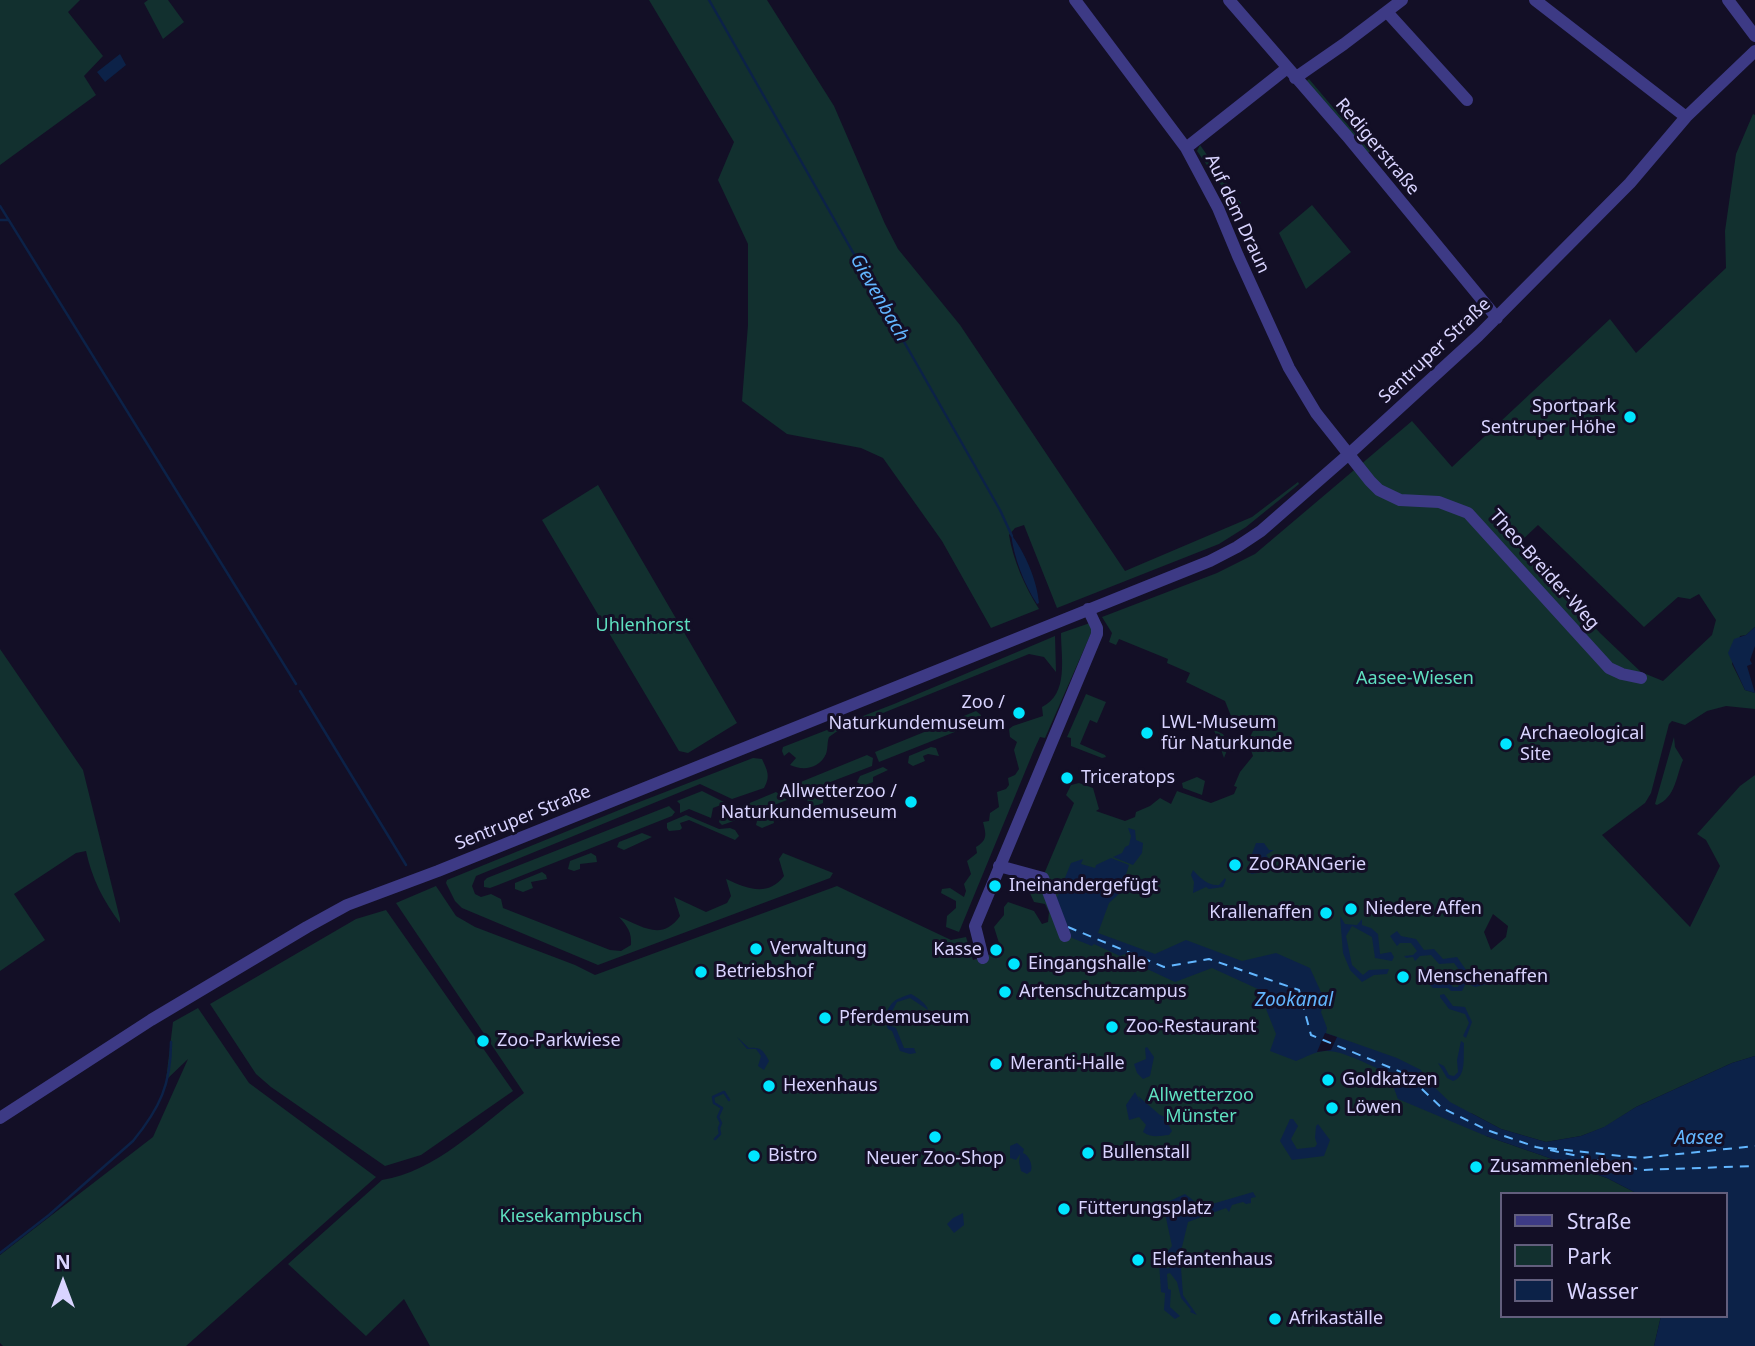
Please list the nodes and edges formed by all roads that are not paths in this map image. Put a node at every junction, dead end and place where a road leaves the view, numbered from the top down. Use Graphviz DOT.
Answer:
graph roads {
  1 [pos="1075,0"];
  2 [pos="1229,0"];
  3 [pos="1402,0"];
  4 [pos="1535,0"];
  5 [pos="1728,0"];
  6 [pos="1387,12"];
  7 [pos="1755,36"];
  8 [pos="1755,51"];
  9 [pos="1433,64"];
  10 [pos="1291,73"];
  11 [pos="1421,74"];
  12 [pos="1467,100"];
  13 [pos="1686,117"];
  14 [pos="1186,148"];
  15 [pos="1497,318"];
  16 [pos="1349,454"];
  17 [pos="1088,609"];
  18 [pos="1641,678"];
  19 [pos="999,866"];
  20 [pos="1065,936"];
  21 [pos="984,958"];
  22 [pos="0,1118"];
  1 -- 14 [label="street, Auf dem Draun"];
  2 -- 10 [label="street, Redigerstraße"];
  3 -- 6 [label="street"];
  4 -- 13 [label="street"];
  5 -- 7 [label="street"];
  6 -- 9 [label="street"];
  6 -- 10 [label="street"];
  8 -- 13 [label="street, Sentruper Straße"];
  9 -- 11 [label="street"];
  9 -- 12 [label="street"];
  10 -- 14 [label="street"];
  10 -- 15 [label="street, Redigerstraße"];
  13 -- 15 [label="street, Sentruper Straße"];
  14 -- 16 [label="street, Auf dem Draun"];
  15 -- 16 [label="street, Sentruper Straße"];
  16 -- 17 [label="street, Sentruper Straße"];
  16 -- 18 [label="street, Theo-Breider-Weg"];
  17 -- 19 [label="street"];
  17 -- 22 [label="street, Sentruper Straße"];
  19 -- 20 [label="street"];
  19 -- 21 [label="street"];
}
